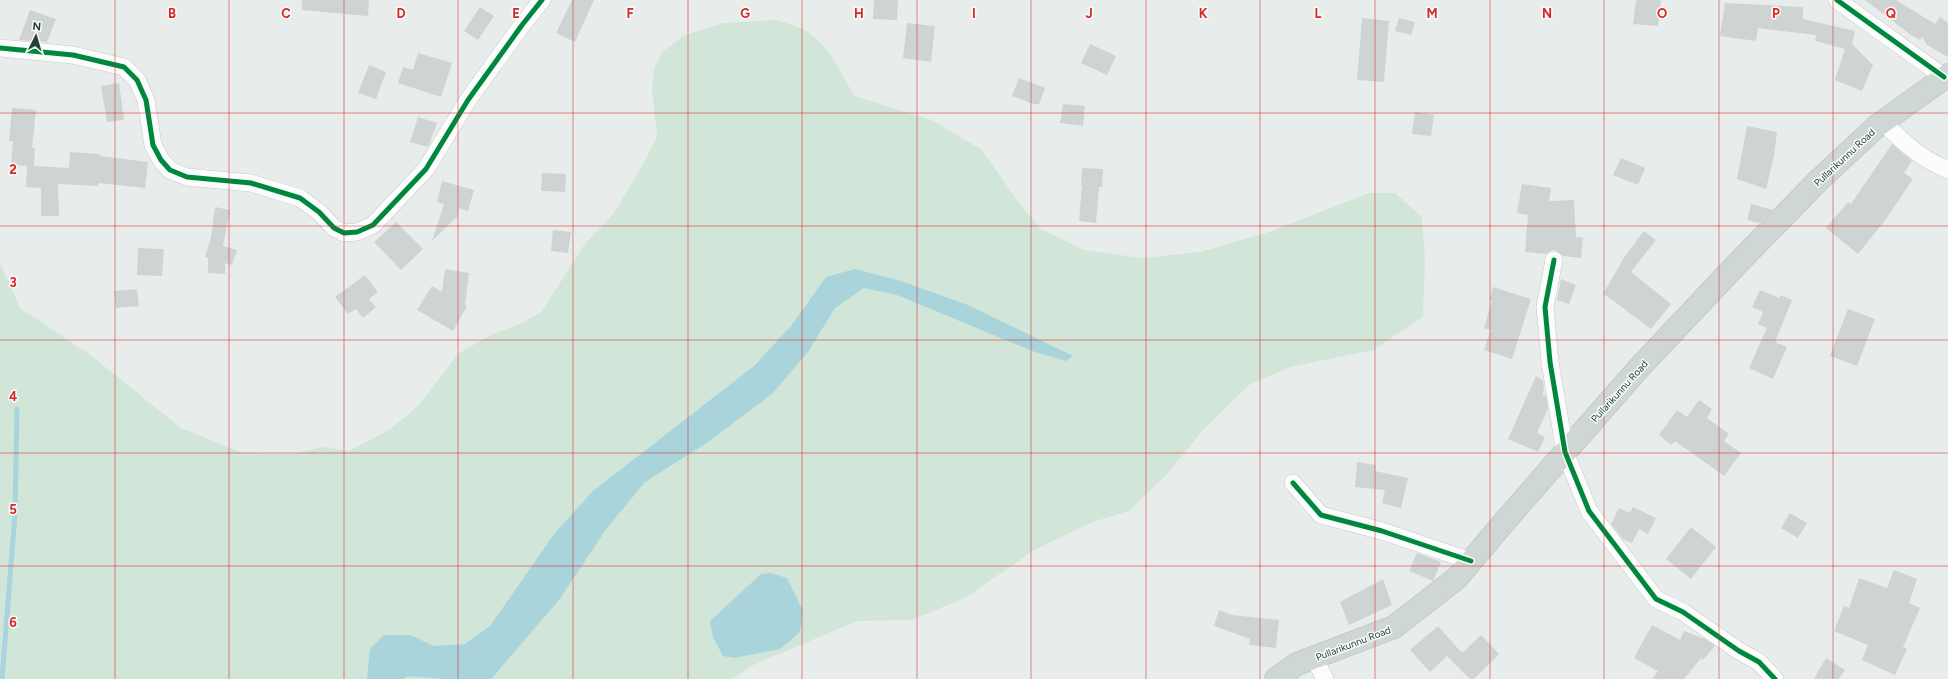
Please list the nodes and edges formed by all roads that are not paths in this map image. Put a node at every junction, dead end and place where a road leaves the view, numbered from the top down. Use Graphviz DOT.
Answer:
graph roads {
  1 [pos="542,0"];
  2 [pos="1837,0"];
  3 [pos="0,48"];
  4 [pos="1946,76"];
  5 [pos="1883,122"];
  6 [pos="1948,170"];
  7 [pos="1554,260"];
  8 [pos="1565,452"];
  9 [pos="1294,483"];
  10 [pos="1472,561"];
  11 [pos="1314,658"];
  12 [pos="1276,679"];
  13 [pos="1325,679"];
  14 [pos="1775,679"];
  1 -- 3 [label="street"];
  2 -- 4 [label="street"];
  4 -- 5 [label="main road, Pullarikunnu Road"];
  5 -- 6 [label="street"];
  5 -- 8 [label="main road, Pullarikunnu Road"];
  7 -- 8 [label="street"];
  8 -- 10 [label="main road, Pullarikunnu Road"];
  8 -- 14 [label="street"];
  9 -- 10 [label="street"];
  10 -- 11 [label="main road, Pullarikunnu Road"];
  11 -- 12 [label="main road, Pullarikunnu Road"];
  11 -- 13 [label="street"];
}
